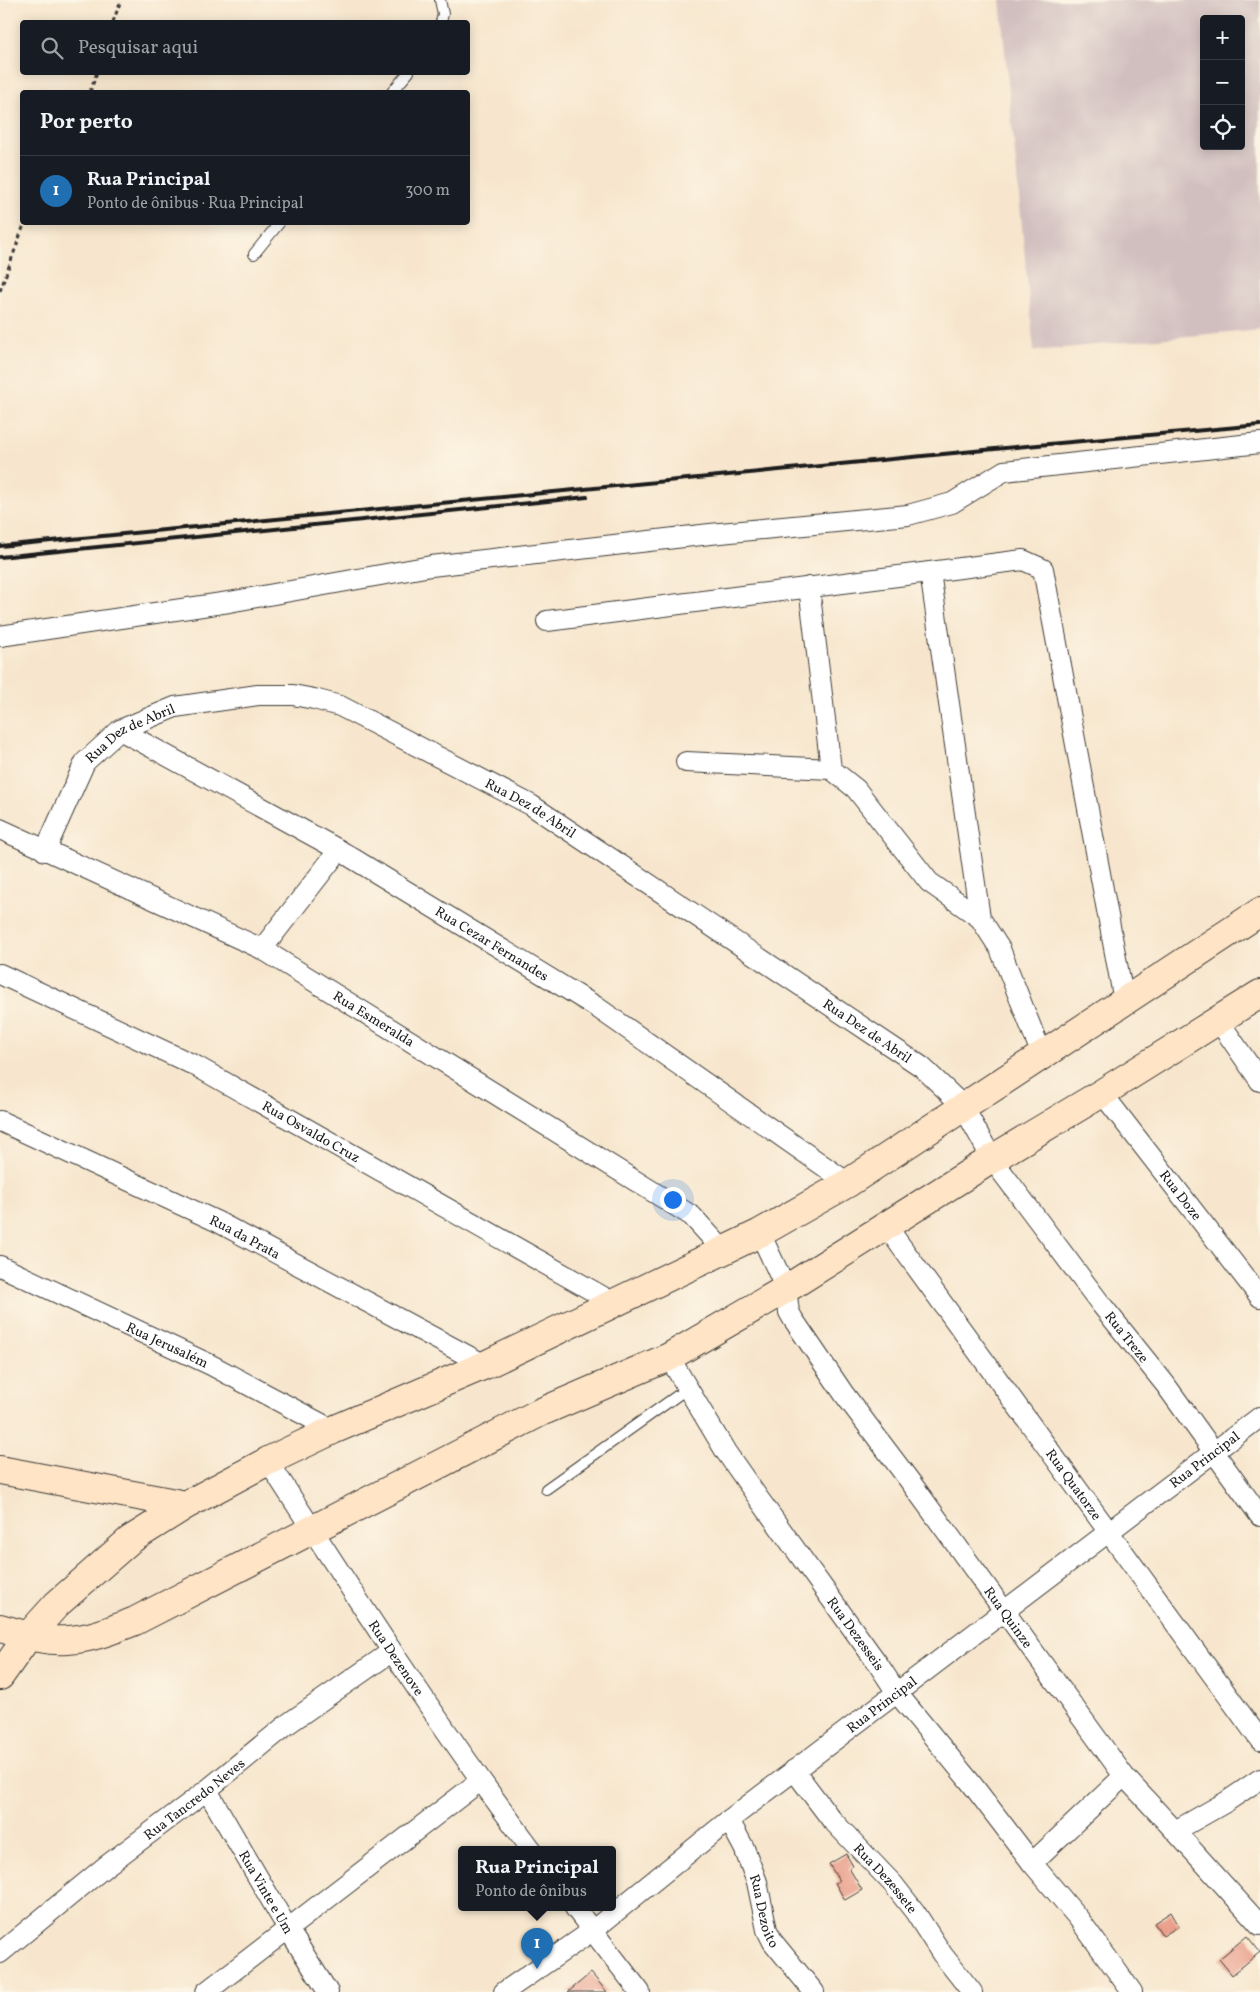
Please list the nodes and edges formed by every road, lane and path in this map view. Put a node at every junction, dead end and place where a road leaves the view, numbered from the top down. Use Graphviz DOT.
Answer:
graph roads {
  1 [pos="121,0"];
  2 [pos="440,0"];
  3 [pos="114,20"];
  4 [pos="442,20"];
  5 [pos="95,75"];
  6 [pos="406,75"];
  7 [pos="91,90"];
  8 [pos="394,90"];
  9 [pos="24,225"];
  10 [pos="278,225"];
  11 [pos="254,254"];
  12 [pos="0,291"];
  13 [pos="1260,443"];
  14 [pos="930,572"];
  15 [pos="809,587"];
  16 [pos="547,621"];
  17 [pos="0,636"];
  18 [pos="120,730"];
  19 [pos="686,762"];
  20 [pos="831,769"];
  21 [pos="0,829"];
  22 [pos="339,850"];
  23 [pos="45,851"];
  24 [pos="1260,912"];
  25 [pos="980,918"];
  26 [pos="262,949"];
  27 [pos="0,974"];
  28 [pos="1260,994"];
  29 [pos="1124,1001"];
  30 [pos="1218,1020"];
  31 [pos="1042,1055"];
  32 [pos="1260,1081"];
  33 [pos="1102,1093"];
  34 [pos="963,1106"];
  35 [pos="0,1121"];
  36 [pos="992,1159"];
  37 [pos="848,1183"];
  38 [pos="887,1227"];
  39 [pos="760,1233"];
  40 [pos="723,1250"];
  41 [pos="0,1266"];
  42 [pos="786,1289"];
  43 [pos="1260,1297"];
  44 [pos="614,1303"];
  45 [pos="669,1357"];
  46 [pos="484,1364"];
  47 [pos="688,1388"];
  48 [pos="1260,1417"];
  49 [pos="332,1430"];
  50 [pos="1214,1452"];
  51 [pos="268,1461"];
  52 [pos="0,1470"];
  53 [pos="546,1489"];
  54 [pos="186,1505"];
  55 [pos="1260,1516"];
  56 [pos="313,1530"];
  57 [pos="1108,1533"];
  58 [pos="1005,1612"];
  59 [pos="0,1628"];
  60 [pos="29,1635"];
  61 [pos="391,1652"];
  62 [pos="0,1676"];
  63 [pos="898,1694"];
  64 [pos="1260,1740"];
  65 [pos="794,1770"];
  66 [pos="1124,1776"];
  67 [pos="1260,1779"];
  68 [pos="480,1781"];
  69 [pos="207,1790"];
  70 [pos="729,1820"];
  71 [pos="1175,1830"];
  72 [pos="529,1846"];
  73 [pos="1032,1864"];
  74 [pos="577,1911"];
  75 [pos="1260,1925"];
  76 [pos="288,1929"];
  77 [pos="592,1931"];
  78 [pos="0,1953"];
  79 [pos="206,1992"];
  80 [pos="328,1992"];
  81 [pos="504,1992"];
  82 [pos="640,1992"];
  83 [pos="814,1992"];
  84 [pos="972,1992"];
  85 [pos="1132,1992"];
  1 -- 3 [label="path"];
  2 -- 4 [label="lane"];
  5 -- 7 [label="path"];
  6 -- 8 [label="lane"];
  9 -- 12 [label="path"];
  10 -- 11 [label="lane"];
  13 -- 17 [label="street"];
  14 -- 15 [label="street"];
  14 -- 25 [label="street"];
  14 -- 29 [label="street"];
  15 -- 16 [label="street"];
  15 -- 20 [label="street"];
  18 -- 22 [label="street, Rua Cezar Fernandes"];
  18 -- 23 [label="street, Rua Dez de Abril"];
  18 -- 34 [label="street, Rua Dez de Abril"];
  19 -- 20 [label="street"];
  20 -- 25 [label="street"];
  21 -- 23 [label="street, Rua Esmeralda"];
  22 -- 26 [label="street"];
  22 -- 37 [label="street, Rua Cezar Fernandes"];
  23 -- 26 [label="street, Rua Esmeralda"];
  24 -- 29 [label="street"];
  25 -- 31 [label="street"];
  26 -- 40 [label="street, Rua Esmeralda"];
  27 -- 44 [label="street, Rua Osvaldo Cruz"];
  28 -- 30 [label="street"];
  29 -- 31 [label="street"];
  30 -- 32 [label="street"];
  30 -- 33 [label="street"];
  31 -- 34 [label="street"];
  33 -- 36 [label="street"];
  33 -- 43 [label="street, Rua Doze"];
  34 -- 36 [label="street, Rua Dez de Abril"];
  34 -- 37 [label="street"];
  35 -- 46 [label="street, Rua da Prata"];
  36 -- 38 [label="street"];
  36 -- 50 [label="street, Rua Treze"];
  37 -- 39 [label="street"];
  38 -- 42 [label="street"];
  38 -- 57 [label="street, Rua Quatorze"];
  39 -- 40 [label="street"];
  39 -- 42 [label="street, Rua Quinze"];
  40 -- 44 [label="street"];
  41 -- 49 [label="street, Rua Jerusalém"];
  42 -- 45 [label="street"];
  42 -- 58 [label="street, Rua Quinze"];
  44 -- 46 [label="street"];
  45 -- 47 [label="street, Rua Dezesseis"];
  45 -- 56 [label="street"];
  46 -- 49 [label="street"];
  47 -- 53 [label="lane"];
  47 -- 63 [label="street, Rua Dezesseis"];
  48 -- 50 [label="street, Rua Principal"];
  49 -- 51 [label="street"];
  50 -- 55 [label="street, Rua Treze"];
  50 -- 57 [label="street, Rua Principal"];
  51 -- 54 [label="street"];
  51 -- 56 [label="street, Rua Dezenove"];
  52 -- 54 [label="street"];
  54 -- 60 [label="street"];
  56 -- 60 [label="street"];
  56 -- 61 [label="street, Rua Dezenove"];
  57 -- 58 [label="street, Rua Principal"];
  57 -- 64 [label="street, Rua Quatorze"];
  58 -- 63 [label="street, Rua Principal"];
  58 -- 66 [label="street, Rua Quinze"];
  59 -- 60 [label="street"];
  60 -- 62 [label="street"];
  61 -- 68 [label="street, Rua Dezenove"];
  61 -- 69 [label="street, Rua Tancredo Neves"];
  63 -- 65 [label="street, Rua Principal"];
  63 -- 73 [label="street, Rua Dezesseis"];
  65 -- 70 [label="street, Rua Principal"];
  65 -- 84 [label="street, Rua Dezessete"];
  66 -- 71 [label="street, Rua Quinze"];
  66 -- 73 [label="street"];
  67 -- 71 [label="street"];
  68 -- 72 [label="street, Rua Dezenove"];
  68 -- 76 [label="street"];
  69 -- 76 [label="street, Rua Vinte e Um"];
  69 -- 78 [label="street, Rua Tancredo Neves"];
  70 -- 77 [label="street, Rua Principal"];
  70 -- 83 [label="street, Rua Dezoito"];
  71 -- 75 [label="street, Rua Quinze"];
  73 -- 85 [label="street, Rua Dezesseis"];
  74 -- 77 [label="street"];
  76 -- 79 [label="street"];
  76 -- 80 [label="street, Rua Vinte e Um"];
  77 -- 81 [label="street, Rua Principal"];
  77 -- 82 [label="street"];
}
